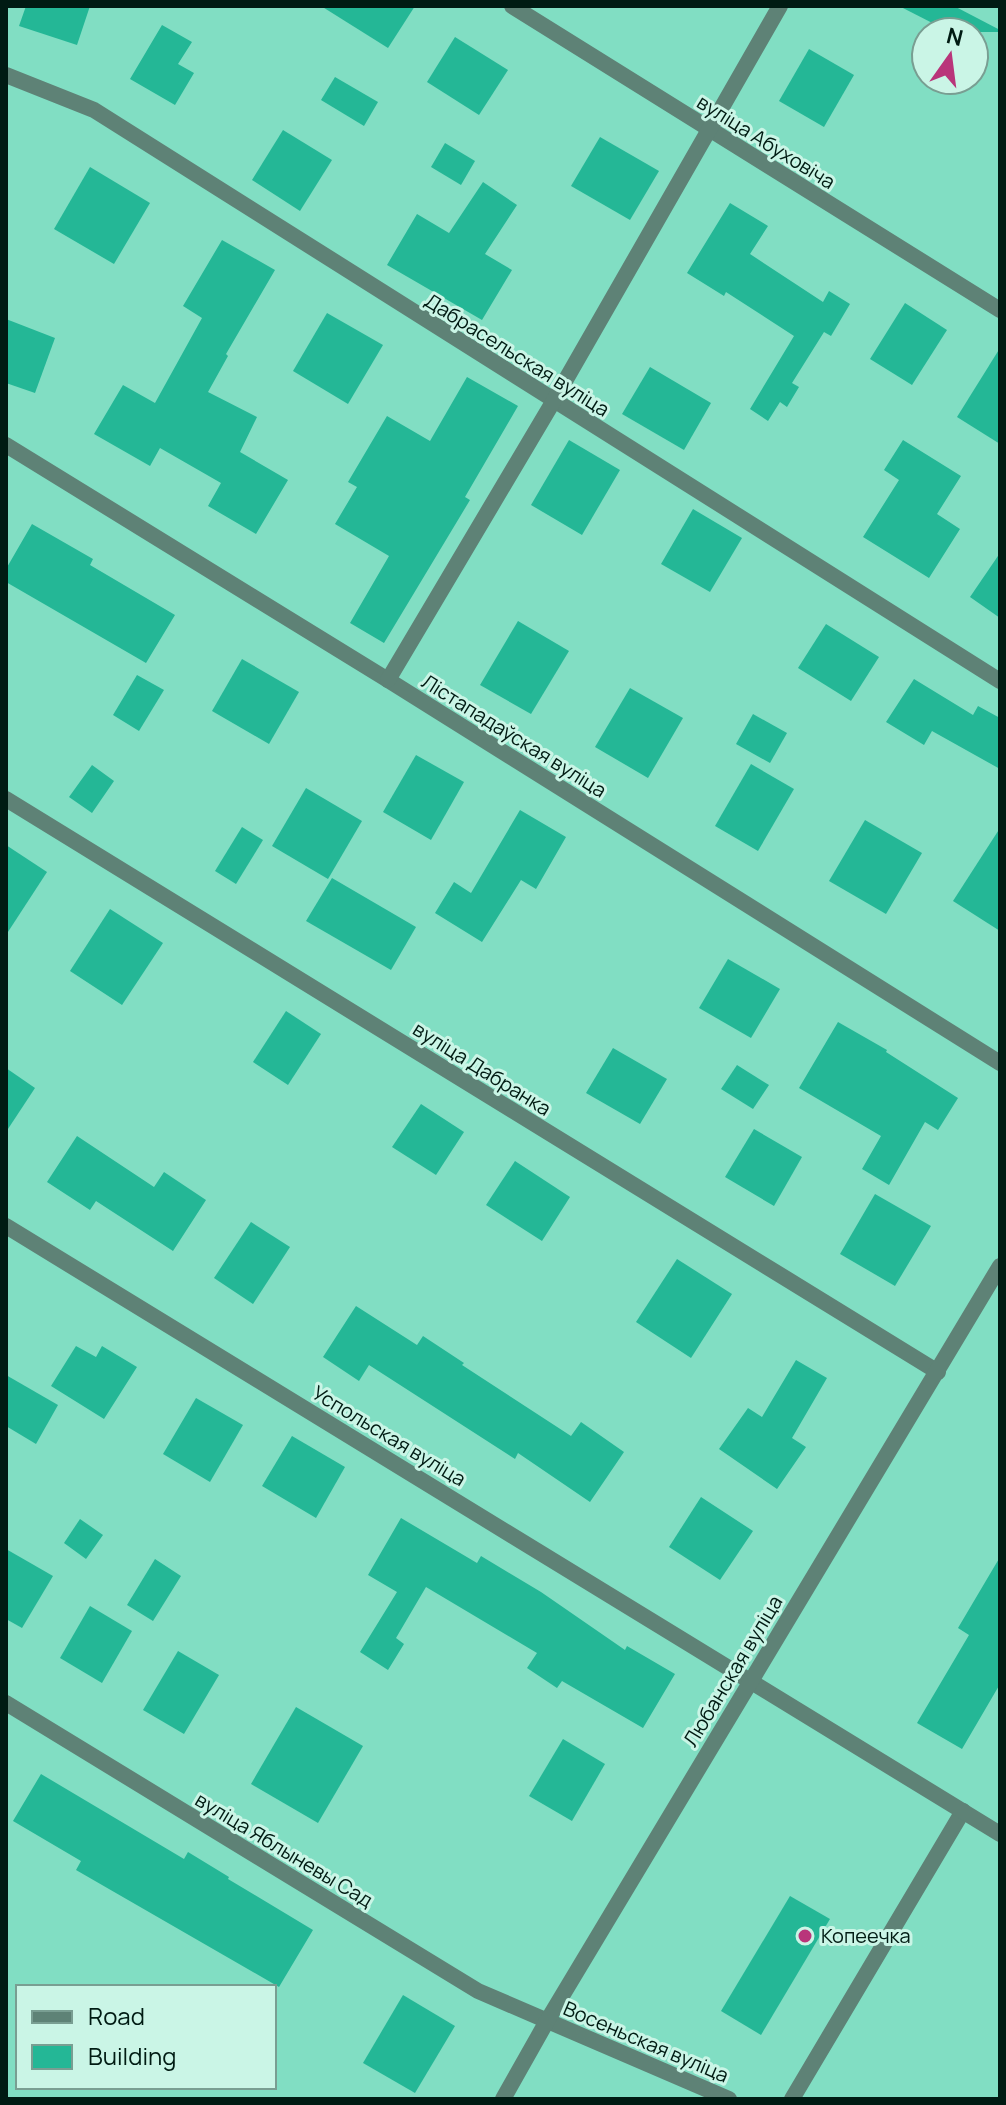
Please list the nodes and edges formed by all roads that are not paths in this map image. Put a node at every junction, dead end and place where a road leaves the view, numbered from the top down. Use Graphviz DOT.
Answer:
graph roads {
  1 [pos="512,6"];
  2 [pos="780,6"];
  3 [pos="6,75"];
  4 [pos="708,130"];
  5 [pos="1000,310"];
  6 [pos="553,402"];
  7 [pos="6,445"];
  8 [pos="388,680"];
  9 [pos="1000,681"];
  10 [pos="6,799"];
  11 [pos="1000,1063"];
  12 [pos="6,1226"];
  13 [pos="1000,1266"];
  14 [pos="938,1372"];
  15 [pos="751,1680"];
  16 [pos="6,1703"];
  17 [pos="963,1811"];
  18 [pos="1000,1834"];
  19 [pos="547,2021"];
  20 [pos="503,2099"];
  21 [pos="729,2099"];
  22 [pos="792,2099"];
  1 -- 4 [label="street, вуліца Абуховіча"];
  2 -- 4 [label="street"];
  3 -- 6 [label="street, Дабрасельская вуліца"];
  4 -- 5 [label="street, вуліца Абуховіча"];
  4 -- 6 [label="street"];
  6 -- 8 [label="street"];
  6 -- 9 [label="street, Дабрасельская вуліца"];
  7 -- 8 [label="street, Лістападаўская вуліца"];
  8 -- 11 [label="street, Лістападаўская вуліца"];
  10 -- 14 [label="street, вуліца Дабранка"];
  12 -- 15 [label="street, Успольская вуліца"];
  13 -- 14 [label="street, Любанская вуліца"];
  14 -- 15 [label="street, Любанская вуліца"];
  15 -- 17 [label="street, Успольская вуліца"];
  15 -- 19 [label="street, Любанская вуліца"];
  16 -- 19 [label="street, вуліца Яблыневы Сад"];
  17 -- 18 [label="street, Успольская вуліца"];
  17 -- 22 [label="street"];
  19 -- 20 [label="street, Любанская вуліца"];
  19 -- 21 [label="street, Восеньская вуліца"];
}
